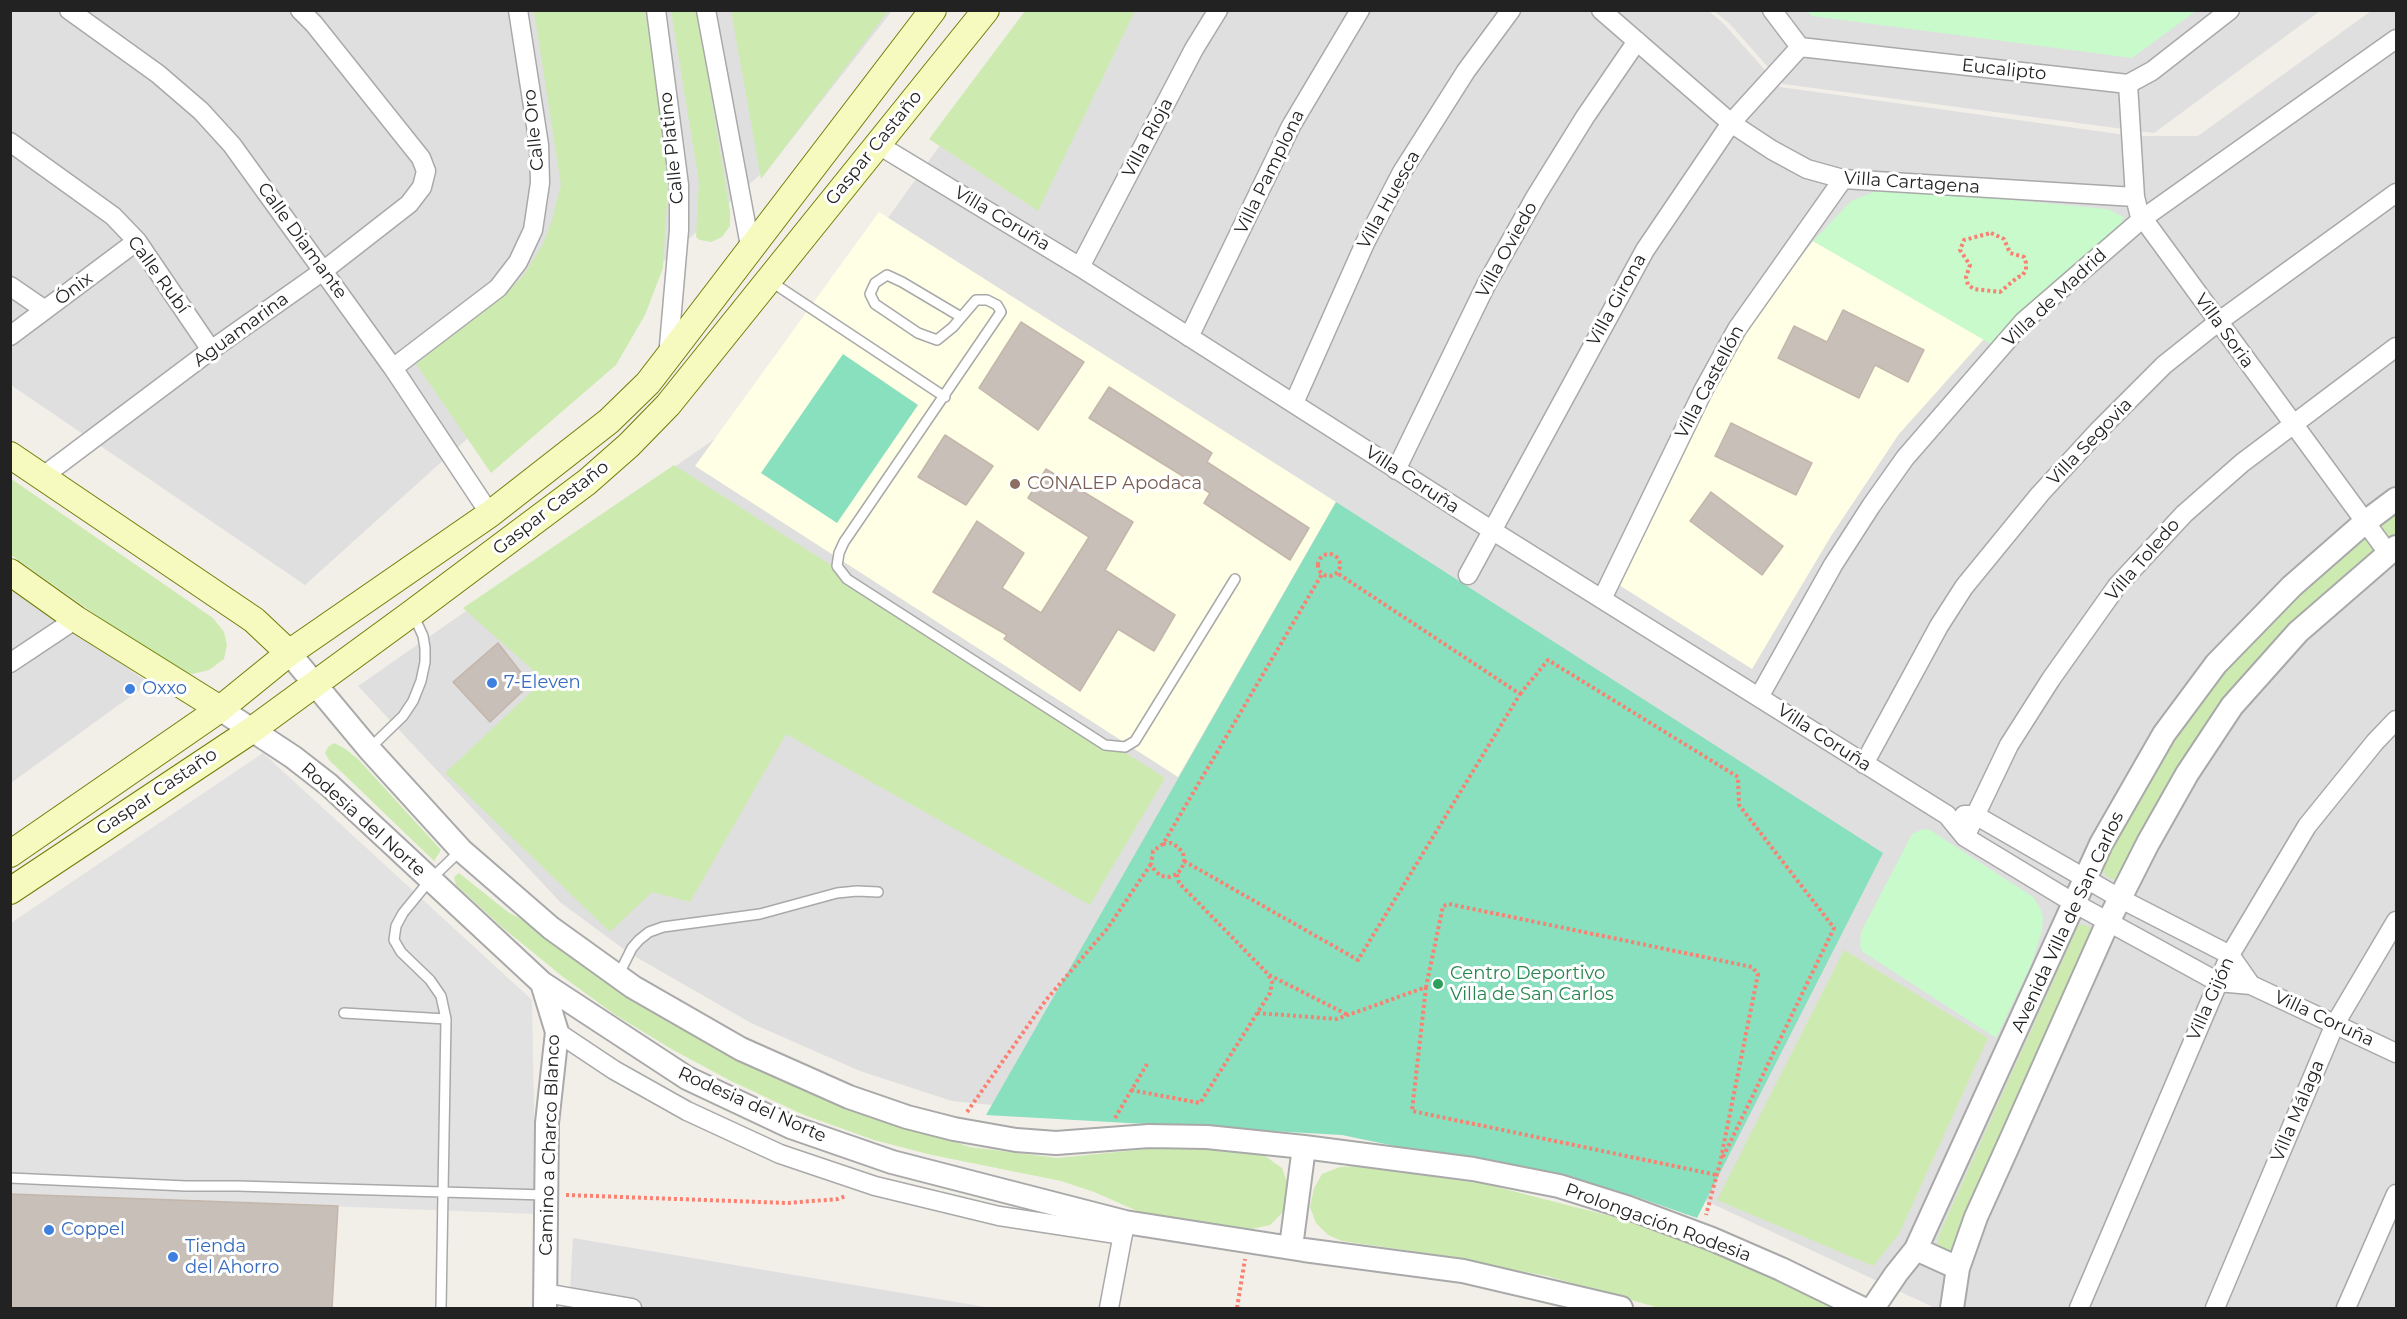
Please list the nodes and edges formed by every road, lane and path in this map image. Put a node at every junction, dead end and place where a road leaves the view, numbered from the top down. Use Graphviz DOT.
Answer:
graph roads {
  1 [pos="69,10"];
  2 [pos="300,10"];
  3 [pos="518,10"];
  4 [pos="656,10"];
  5 [pos="706,10"];
  6 [pos="933,10"];
  7 [pos="986,10"];
  8 [pos="1218,10"];
  9 [pos="1360,10"];
  10 [pos="1511,10"];
  11 [pos="1601,10"];
  12 [pos="1772,10"];
  13 [pos="2230,10"];
  14 [pos="2397,39"];
  15 [pos="1637,41"];
  16 [pos="1800,47"];
  17 [pos="2128,84"];
  18 [pos="1731,123"];
  19 [pos="10,142"];
  20 [pos="878,144"];
  21 [pos="1843,179"];
  22 [pos="2397,193"];
  23 [pos="2135,197"];
  24 [pos="2142,219"];
  25 [pos="137,241"];
  26 [pos="751,251"];
  27 [pos="1080,267"];
  28 [pos="323,271"];
  29 [pos="768,279"];
  30 [pos="10,286"];
  31 [pos="2000,292"];
  32 [pos="45,310"];
  33 [pos="961,316"];
  34 [pos="2218,322"];
  35 [pos="10,336"];
  36 [pos="1189,337"];
  37 [pos="2397,347"];
  38 [pos="211,350"];
  39 [pos="668,357"];
  40 [pos="393,368"];
  41 [pos="945,397"];
  42 [pos="1294,403"];
  43 [pos="2292,424"];
  44 [pos="10,455"];
  45 [pos="1396,470"];
  46 [pos="42,477"];
  47 [pos="2397,499"];
  48 [pos="490,514"];
  49 [pos="2364,523"];
  50 [pos="1493,531"];
  51 [pos="2392,550"];
  52 [pos="10,572"];
  53 [pos="1337,573"];
  54 [pos="1322,574"];
  55 [pos="1468,575"];
  56 [pos="1235,579"];
  57 [pos="1602,599"];
  58 [pos="412,613"];
  59 [pos="76,619"];
  60 [pos="289,653"];
  61 [pos="10,663"];
  62 [pos="314,684"];
  63 [pos="1520,694"];
  64 [pos="1759,697"];
  65 [pos="220,709"];
  66 [pos="2397,720"];
  67 [pos="252,730"];
  68 [pos="369,749"];
  69 [pos="1864,764"];
  70 [pos="1947,815"];
  71 [pos="1975,815"];
  72 [pos="1965,837"];
  73 [pos="1163,844"];
  74 [pos="461,850"];
  75 [pos="10,854"];
  76 [pos="1184,861"];
  77 [pos="1151,864"];
  78 [pos="1177,874"];
  79 [pos="2085,878"];
  80 [pos="430,880"];
  81 [pos="10,891"];
  82 [pos="878,892"];
  83 [pos="2121,899"];
  84 [pos="2074,903"];
  85 [pos="2397,921"];
  86 [pos="2108,922"];
  87 [pos="2230,955"];
  88 [pos="1268,974"];
  89 [pos="618,976"];
  90 [pos="2218,982"];
  91 [pos="542,983"];
  92 [pos="2251,986"];
  93 [pos="1426,987"];
  94 [pos="344,1013"];
  95 [pos="1257,1013"];
  96 [pos="1348,1015"];
  97 [pos="446,1019"];
  98 [pos="2335,1024"];
  99 [pos="557,1032"];
  100 [pos="2397,1053"];
  101 [pos="1147,1064"];
  102 [pos="1131,1090"];
  103 [pos="954,1129"];
  104 [pos="1102,1141"];
  105 [pos="1304,1147"];
  106 [pos="1720,1163"];
  107 [pos="1717,1175"];
  108 [pos="10,1178"];
  109 [pos="875,1186"];
  110 [pos="441,1191"];
  111 [pos="2397,1194"];
  112 [pos="546,1195"];
  113 [pos="1124,1229"];
  114 [pos="1701,1234"];
  115 [pos="1248,1241"];
  116 [pos="1291,1247"];
  117 [pos="1916,1249"];
  118 [pos="1958,1268"];
  119 [pos="545,1301"];
  120 [pos="441,1308"];
  121 [pos="632,1308"];
  122 [pos="1109,1308"];
  123 [pos="1237,1308"];
  124 [pos="1622,1308"];
  125 [pos="1861,1308"];
  126 [pos="1873,1308"];
  127 [pos="1952,1308"];
  128 [pos="2079,1308"];
  129 [pos="2215,1308"];
  130 [pos="2346,1308"];
  1 -- 28 [label="street, Calle Diamante"];
  2 -- 28 [label="street, Aguamarina"];
  3 -- 40 [label="street, Calle Oro"];
  4 -- 39 [label="street, Calle Platino"];
  5 -- 26 [label="street"];
  6 -- 26 [label="main road, Gaspar Castaño"];
  7 -- 20 [label="main road, Gaspar Castaño"];
  8 -- 27 [label="street, Villa Rioja"];
  9 -- 36 [label="street, Villa Pamplona"];
  10 -- 42 [label="street, Villa Huesca"];
  11 -- 15 [label="street, Villa Cartagena"];
  12 -- 16 [label="street"];
  13 -- 17 [label="street"];
  14 -- 24 [label="street, Villa de Madrid"];
  15 -- 18 [label="street, Villa Cartagena"];
  15 -- 45 [label="street, Villa Oviedo"];
  16 -- 17 [label="street, Eucalipto"];
  16 -- 18 [label="street, Villa Girona"];
  17 -- 23 [label="street, Villa Soria"];
  18 -- 21 [label="street, Villa Cartagena"];
  18 -- 50 [label="street, Villa Girona"];
  19 -- 25 [label="street, Calle Rubí"];
  20 -- 27 [label="street, Villa Coruña"];
  20 -- 29 [label="main road, Gaspar Castaño"];
  21 -- 23 [label="street, Villa Cartagena"];
  21 -- 57 [label="street, Villa Castellón"];
  22 -- 34 [label="street, Villa Segovia"];
  23 -- 24 [label="street, Villa Soria"];
  24 -- 34 [label="street, Villa Soria"];
  24 -- 64 [label="street, Villa de Madrid"];
  25 -- 32 [label="street, Ónix"];
  25 -- 38 [label="street, Calle Rubí"];
  26 -- 39 [label="main road, Gaspar Castaño"];
  27 -- 36 [label="street, Villa Coruña"];
  28 -- 38 [label="street, Aguamarina"];
  28 -- 40 [label="street, Calle Diamante"];
  29 -- 41 [label="lane"];
  29 -- 58 [label="main road, Gaspar Castaño"];
  30 -- 32 [label="street"];
  31 -- 31 [label="path"];
  32 -- 35 [label="street, Ónix"];
  33 -- 33 [label="lane"];
  33 -- 41 [label="lane"];
  34 -- 43 [label="street, Villa Soria"];
  34 -- 69 [label="street, Villa Segovia"];
  36 -- 42 [label="street, Villa Coruña"];
  37 -- 43 [label="street, Villa Toledo"];
  38 -- 46 [label="street, Aguamarina"];
  39 -- 48 [label="main road, Gaspar Castaño"];
  40 -- 48 [label="street, Calle Diamante"];
  41 -- 56 [label="lane"];
  42 -- 45 [label="street, Villa Coruña"];
  43 -- 49 [label="street, Villa Soria"];
  43 -- 71 [label="street, Villa Toledo"];
  44 -- 46 [label="main road"];
  45 -- 50 [label="street, Villa Coruña"];
  46 -- 60 [label="main road"];
  47 -- 49 [label="street, Avenida Villa de San Carlos"];
  48 -- 60 [label="main road, Gaspar Castaño"];
  49 -- 51 [label="street, Villa Soria"];
  49 -- 79 [label="street, Avenida Villa de San Carlos"];
  50 -- 55 [label="street, Villa Girona"];
  50 -- 57 [label="street, Villa Coruña"];
  51 -- 83 [label="street, Avenida Villa de San Carlos"];
  52 -- 59 [label="main road"];
  53 -- 54 [label="path"];
  53 -- 54 [label="path"];
  53 -- 63 [label="path"];
  54 -- 73 [label="path"];
  57 -- 64 [label="street, Villa Coruña"];
  58 -- 62 [label="main road, Gaspar Castaño"];
  58 -- 68 [label="lane"];
  59 -- 61 [label="street"];
  59 -- 65 [label="main road"];
  60 -- 62 [label="street"];
  60 -- 65 [label="main road, Gaspar Castaño"];
  62 -- 67 [label="main road, Gaspar Castaño"];
  62 -- 68 [label="street"];
  63 -- 76 [label="path"];
  63 -- 106 [label="path"];
  64 -- 69 [label="street, Villa Coruña"];
  65 -- 67 [label="street, Rodesia del Norte"];
  65 -- 75 [label="main road, Gaspar Castaño"];
  66 -- 87 [label="street, Villa Gijón"];
  67 -- 80 [label="street, Rodesia del Norte"];
  67 -- 81 [label="main road, Gaspar Castaño"];
  68 -- 74 [label="street"];
  69 -- 70 [label="street, Villa Coruña"];
  70 -- 71 [label="street, Villa Coruña"];
  70 -- 72 [label="street, Villa Coruña"];
  71 -- 72 [label="street, Villa Toledo"];
  71 -- 79 [label="street, Villa Coruña"];
  72 -- 84 [label="street, Villa Coruña"];
  73 -- 76 [label="path"];
  73 -- 77 [label="path"];
  74 -- 80 [label="lane"];
  74 -- 89 [label="street"];
  76 -- 78 [label="path"];
  77 -- 78 [label="path"];
  77 -- 103 [label="path"];
  78 -- 88 [label="path"];
  79 -- 83 [label="street, Villa Coruña"];
  79 -- 84 [label="street, Avenida Villa de San Carlos"];
  80 -- 91 [label="street, Rodesia del Norte"];
  80 -- 97 [label="lane"];
  82 -- 89 [label="lane"];
  83 -- 86 [label="street, Avenida Villa de San Carlos"];
  83 -- 87 [label="street, Villa Coruña"];
  84 -- 86 [label="street, Villa Coruña"];
  84 -- 117 [label="street, Avenida Villa de San Carlos"];
  85 -- 98 [label="street, Villa Málaga"];
  86 -- 90 [label="street, Villa Coruña"];
  86 -- 118 [label="street, Avenida Villa de San Carlos"];
  87 -- 90 [label="street, Villa Gijón"];
  87 -- 92 [label="street, Villa Coruña"];
  88 -- 95 [label="path"];
  88 -- 96 [label="path"];
  89 -- 103 [label="street"];
  90 -- 92 [label="street, Villa Coruña"];
  90 -- 128 [label="street, Villa Gijón"];
  91 -- 99 [label="street, Camino a Charco Blanco"];
  91 -- 113 [label="street, Rodesia del Norte"];
  92 -- 98 [label="street, Villa Coruña"];
  93 -- 96 [label="path"];
  93 -- 106 [label="path"];
  93 -- 107 [label="path"];
  94 -- 97 [label="lane"];
  95 -- 96 [label="path"];
  95 -- 102 [label="path"];
  97 -- 110 [label="lane"];
  98 -- 100 [label="street, Villa Coruña"];
  98 -- 129 [label="street, Villa Málaga"];
  99 -- 109 [label="street"];
  99 -- 112 [label="street, Camino a Charco Blanco"];
  101 -- 102 [label="path"];
  102 -- 104 [label="path"];
  103 -- 104 [label="street"];
  104 -- 105 [label="street"];
  105 -- 114 [label="street, Prolongación Rodesia"];
  105 -- 116 [label="street"];
  106 -- 107 [label="path"];
  107 -- 114 [label="path"];
  108 -- 110 [label="lane"];
  109 -- 112 [label="path"];
  109 -- 113 [label="street"];
  110 -- 112 [label="lane"];
  110 -- 120 [label="lane"];
  111 -- 130 [label="street"];
  112 -- 119 [label="street, Camino a Charco Blanco"];
  113 -- 115 [label="street, Rodesia del Norte"];
  113 -- 122 [label="street"];
  114 -- 125 [label="street, Prolongación Rodesia"];
  115 -- 116 [label="street, Rodesia del Norte"];
  115 -- 123 [label="path"];
  116 -- 124 [label="street"];
  117 -- 118 [label="street"];
  117 -- 126 [label="street, Avenida Villa de San Carlos"];
  118 -- 127 [label="street, Avenida Villa de San Carlos"];
  119 -- 121 [label="street"];
}
